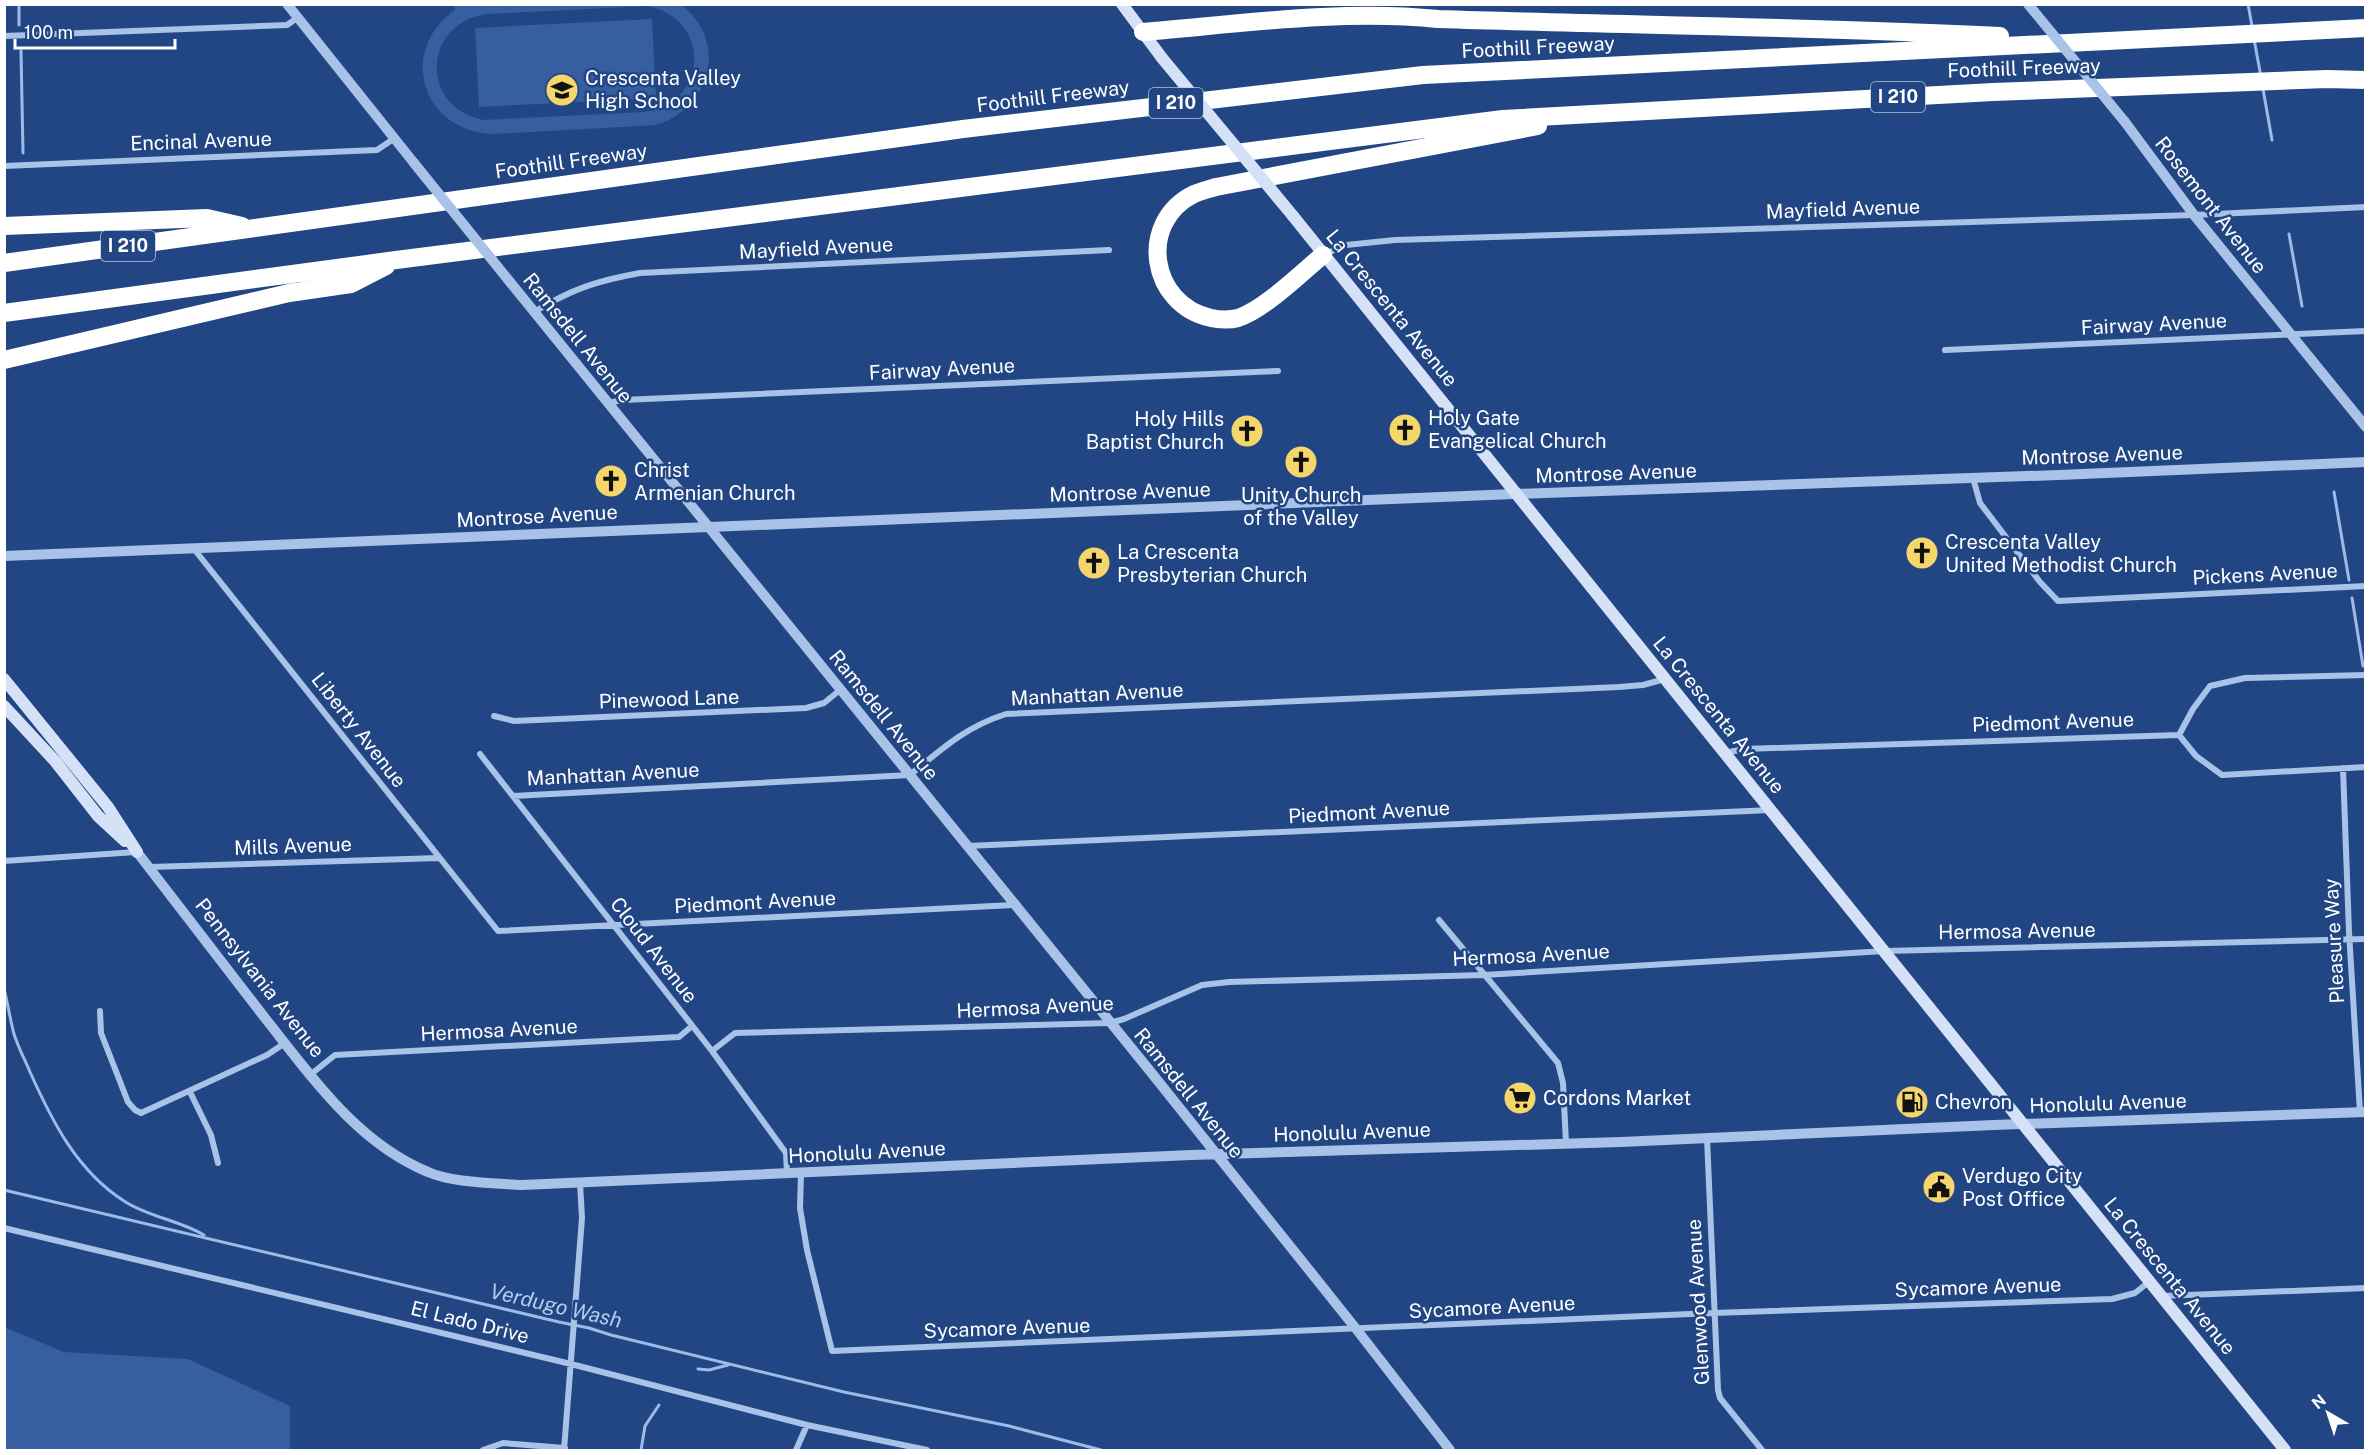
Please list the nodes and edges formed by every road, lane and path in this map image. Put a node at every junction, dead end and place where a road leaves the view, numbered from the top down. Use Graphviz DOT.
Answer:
graph roads {
  1 [pos="287,4"];
  2 [pos="1122,4"];
  3 [pos="2028,4"];
  4 [pos="297,18"];
  5 [pos="2366,28"];
  6 [pos="1143,32"];
  7 [pos="4,36"];
  8 [pos="2106,41"];
  9 [pos="2366,81"];
  10 [pos="1617,111"];
  11 [pos="395,138"];
  12 [pos="4,166"];
  13 [pos="2366,207"];
  14 [pos="2194,215"];
  15 [pos="4,226"];
  16 [pos="252,228"];
  17 [pos="1109,250"];
  18 [pos="1323,255"];
  19 [pos="396,260"];
  20 [pos="4,263"];
  21 [pos="534,312"];
  22 [pos="4,313"];
  23 [pos="2366,332"];
  24 [pos="2290,334"];
  25 [pos="1945,350"];
  26 [pos="4,360"];
  27 [pos="1278,371"];
  28 [pos="608,403"];
  29 [pos="2366,427"];
  30 [pos="2366,462"];
  31 [pos="1973,478"];
  32 [pos="1514,494"];
  33 [pos="705,526"];
  34 [pos="194,549"];
  35 [pos="4,556"];
  36 [pos="2366,586"];
  37 [pos="2366,675"];
  38 [pos="4,679"];
  39 [pos="1665,679"];
  40 [pos="840,690"];
  41 [pos="4,706"];
  42 [pos="494,716"];
  43 [pos="2179,735"];
  44 [pos="1725,753"];
  45 [pos="480,754"];
  46 [pos="2366,767"];
  47 [pos="2343,768"];
  48 [pos="910,776"];
  49 [pos="513,796"];
  50 [pos="1772,810"];
  51 [pos="967,846"];
  52 [pos="137,852"];
  53 [pos="439,858"];
  54 [pos="4,861"];
  55 [pos="149,867"];
  56 [pos="1013,905"];
  57 [pos="1439,920"];
  58 [pos="613,926"];
  59 [pos="498,931"];
  60 [pos="2350,939"];
  61 [pos="2366,939"];
  62 [pos="1886,951"];
  63 [pos="1484,975"];
  64 [pos="100,1011"];
  65 [pos="1110,1023"];
  66 [pos="692,1026"];
  67 [pos="285,1043"];
  68 [pos="712,1051"];
  69 [pos="310,1075"];
  70 [pos="190,1092"];
  71 [pos="2362,1112"];
  72 [pos="2022,1124"];
  73 [pos="355,1126"];
  74 [pos="1707,1138"];
  75 [pos="1566,1143"];
  76 [pos="1215,1154"];
  77 [pos="218,1163"];
  78 [pos="787,1173"];
  79 [pos="801,1173"];
  80 [pos="580,1183"];
  81 [pos="4,1227"];
  82 [pos="2150,1281"];
  83 [pos="2366,1288"];
  84 [pos="2162,1296"];
  85 [pos="1713,1313"];
  86 [pos="1357,1330"];
  87 [pos="571,1364"];
  88 [pos="807,1425"];
  89 [pos="565,1449"];
  90 [pos="483,1450"];
  91 [pos="796,1450"];
  92 [pos="927,1450"];
  93 [pos="1450,1450"];
  94 [pos="1762,1450"];
  95 [pos="2285,1450"];
  1 -- 4 [label="street, Ramsdell Avenue"];
  2 -- 6 [label="main road, La Crescenta Avenue"];
  3 -- 14 [label="street, Rosemont Avenue, bridge"];
  4 -- 7 [label="street"];
  4 -- 11 [label="street, Ramsdell Avenue"];
  5 -- 8 [label="highway, Foothill Freeway / I 210"];
  6 -- 8 [label="highway"];
  6 -- 18 [label="main road, La Crescenta Avenue, bridge"];
  8 -- 16 [label="highway, Foothill Freeway / I 210"];
  9 -- 10 [label="highway, Foothill Freeway / I 210"];
  10 -- 18 [label="highway"];
  10 -- 19 [label="highway, Foothill Freeway / I 210"];
  11 -- 12 [label="street, Encinal Avenue"];
  11 -- 21 [label="street, Ramsdell Avenue, bridge"];
  13 -- 14 [label="street, Mayfield Avenue"];
  14 -- 18 [label="street, Mayfield Avenue"];
  14 -- 24 [label="street, Rosemont Avenue"];
  15 -- 16 [label="highway"];
  16 -- 20 [label="highway, Foothill Freeway / I 210"];
  17 -- 21 [label="street, Mayfield Avenue"];
  18 -- 32 [label="main road, La Crescenta Avenue"];
  19 -- 22 [label="highway, Foothill Freeway / I 210"];
  19 -- 26 [label="highway"];
  21 -- 28 [label="street, Ramsdell Avenue"];
  23 -- 24 [label="street, Fairway Avenue"];
  24 -- 25 [label="street, Fairway Avenue"];
  24 -- 29 [label="street, Rosemont Avenue"];
  27 -- 28 [label="street, Fairway Avenue"];
  28 -- 33 [label="street, Ramsdell Avenue"];
  30 -- 31 [label="street, Montrose Avenue"];
  31 -- 32 [label="street, Montrose Avenue"];
  31 -- 36 [label="street, Pickens Avenue"];
  32 -- 33 [label="street, Montrose Avenue"];
  32 -- 39 [label="main road, La Crescenta Avenue"];
  33 -- 34 [label="street, Montrose Avenue"];
  33 -- 40 [label="street, Ramsdell Avenue"];
  34 -- 35 [label="street, Montrose Avenue"];
  34 -- 53 [label="street, Liberty Avenue"];
  37 -- 43 [label="street"];
  38 -- 52 [label="main road, Pennsylvania Avenue"];
  39 -- 44 [label="main road, La Crescenta Avenue"];
  39 -- 48 [label="street, Manhattan Avenue"];
  40 -- 42 [label="street, Pinewood Lane"];
  40 -- 48 [label="street, Ramsdell Avenue"];
  41 -- 52 [label="main road, Pennsylvania Avenue"];
  43 -- 44 [label="street, Piedmont Avenue"];
  43 -- 47 [label="street"];
  44 -- 50 [label="main road, La Crescenta Avenue"];
  45 -- 49 [label="street, Cloud Avenue"];
  46 -- 47 [label="street"];
  47 -- 60 [label="street, Pleasure Way"];
  48 -- 49 [label="street, Manhattan Avenue"];
  48 -- 51 [label="street, Ramsdell Avenue"];
  49 -- 58 [label="street, Cloud Avenue"];
  50 -- 51 [label="street, Piedmont Avenue"];
  50 -- 62 [label="main road, La Crescenta Avenue"];
  51 -- 56 [label="street, Ramsdell Avenue"];
  52 -- 54 [label="street"];
  52 -- 55 [label="street, Pennsylvania Avenue"];
  53 -- 55 [label="street, Mills Avenue"];
  53 -- 59 [label="street, Liberty Avenue"];
  55 -- 67 [label="street, Pennsylvania Avenue"];
  56 -- 58 [label="street, Piedmont Avenue"];
  56 -- 65 [label="street, Ramsdell Avenue"];
  57 -- 63 [label="street"];
  58 -- 59 [label="street, Piedmont Avenue"];
  58 -- 66 [label="street, Cloud Avenue"];
  60 -- 61 [label="street, Hermosa Avenue"];
  60 -- 62 [label="street, Hermosa Avenue"];
  60 -- 71 [label="street, Pleasure Way"];
  62 -- 63 [label="street, Hermosa Avenue"];
  62 -- 72 [label="main road, La Crescenta Avenue"];
  63 -- 65 [label="street, Hermosa Avenue"];
  63 -- 75 [label="street"];
  64 -- 70 [label="street"];
  65 -- 68 [label="street, Hermosa Avenue"];
  65 -- 76 [label="street, Ramsdell Avenue"];
  66 -- 68 [label="street, Cloud Avenue"];
  66 -- 69 [label="street, Hermosa Avenue"];
  67 -- 69 [label="street, Pennsylvania Avenue"];
  67 -- 70 [label="street"];
  68 -- 78 [label="street, Cloud Avenue"];
  69 -- 73 [label="street, Pennsylvania Avenue"];
  70 -- 77 [label="street"];
  71 -- 72 [label="street, Honolulu Avenue"];
  72 -- 74 [label="street, Honolulu Avenue"];
  72 -- 82 [label="main road, La Crescenta Avenue"];
  73 -- 80 [label="street, Honolulu Avenue"];
  74 -- 75 [label="street, Honolulu Avenue"];
  74 -- 85 [label="street, Glenwood Avenue"];
  75 -- 76 [label="street, Honolulu Avenue"];
  76 -- 79 [label="street, Honolulu Avenue"];
  76 -- 86 [label="street, Ramsdell Avenue"];
  78 -- 79 [label="street, Honolulu Avenue"];
  78 -- 80 [label="street, Honolulu Avenue"];
  79 -- 86 [label="street, Sycamore Avenue"];
  80 -- 87 [label="street"];
  81 -- 87 [label="street, El Lado Drive"];
  82 -- 84 [label="main road, La Crescenta Avenue"];
  82 -- 85 [label="street, Sycamore Avenue"];
  83 -- 84 [label="street"];
  84 -- 95 [label="main road, La Crescenta Avenue"];
  85 -- 86 [label="street, Sycamore Avenue"];
  85 -- 94 [label="street, Glenwood Avenue"];
  86 -- 93 [label="street, Ramsdell Avenue"];
  87 -- 88 [label="street, El Lado Drive"];
  87 -- 89 [label="street"];
  88 -- 91 [label="street"];
  88 -- 92 [label="street, El Lado Drive"];
  89 -- 90 [label="street"];
}
